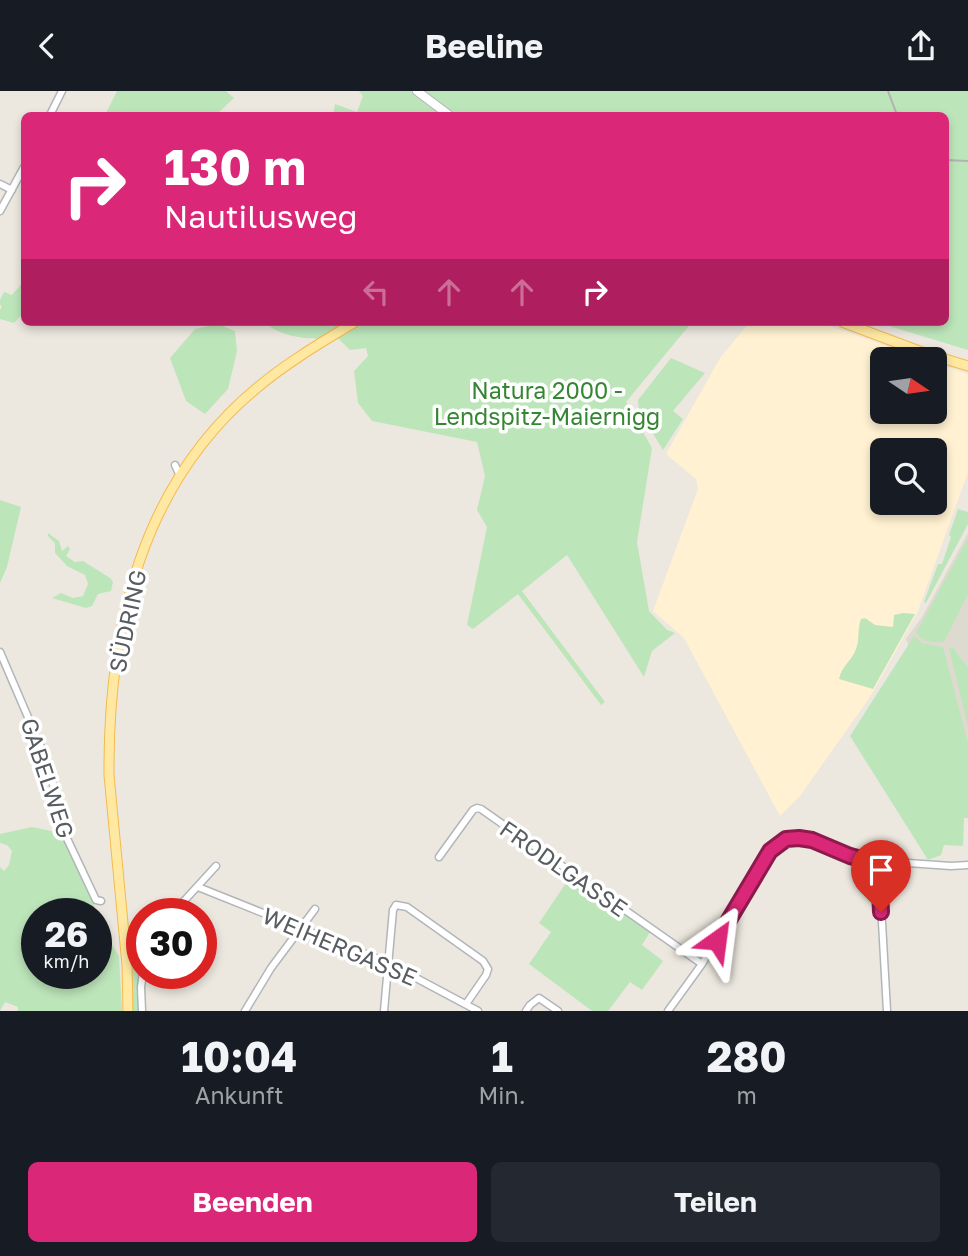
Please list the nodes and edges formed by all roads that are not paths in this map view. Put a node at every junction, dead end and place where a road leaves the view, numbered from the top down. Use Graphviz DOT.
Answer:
graph roads {
  1 [pos="62,91"];
  2 [pos="417,91"];
  3 [pos="52,112"];
  4 [pos="445,112"];
  5 [pos="21,173"];
  6 [pos="0,184"];
  7 [pos="12,190"];
  8 [pos="0,211"];
  9 [pos="349,326"];
  10 [pos="853,326"];
  11 [pos="968,366"];
  12 [pos="175,465"];
  13 [pos="180,476"];
  14 [pos="0,652"];
  15 [pos="439,857"];
  16 [pos="882,862"];
  17 [pos="968,865"];
  18 [pos="216,866"];
  19 [pos="198,887"];
  20 [pos="95,898"];
  21 [pos="187,898"];
  22 [pos="315,909"];
  23 [pos="300,928"];
  24 [pos="388,963"];
  25 [pos="702,964"];
  26 [pos="141,989"];
  27 [pos="467,1004"];
  28 [pos="128,1011"];
  29 [pos="142,1011"];
  30 [pos="245,1011"];
  31 [pos="384,1011"];
  32 [pos="478,1011"];
  33 [pos="526,1011"];
  34 [pos="558,1011"];
  35 [pos="668,1011"];
  36 [pos="887,1011"];
  1 -- 3 [label="street"];
  2 -- 4 [label="main road"];
  5 -- 7 [label="street"];
  6 -- 7 [label="street"];
  7 -- 8 [label="street"];
  9 -- 13 [label="main road, SÜDRING"];
  10 -- 11 [label="main road"];
  12 -- 13 [label="street"];
  13 -- 28 [label="main road, SÜDRING"];
  14 -- 20 [label="street, GABELWEG"];
  15 -- 25 [label="street, FRODLGASSE"];
  16 -- 17 [label="street"];
  16 -- 25 [label="street"];
  16 -- 36 [label="street"];
  18 -- 19 [label="street"];
  19 -- 21 [label="street"];
  19 -- 23 [label="street, WEIHERGASSE"];
  22 -- 23 [label="street"];
  23 -- 24 [label="street, WEIHERGASSE"];
  23 -- 30 [label="street"];
  24 -- 27 [label="street, WEIHERGASSE"];
  24 -- 27 [label="street"];
  24 -- 31 [label="street"];
  25 -- 35 [label="street"];
  26 -- 29 [label="street"];
  27 -- 32 [label="street, WEIHERGASSE"];
  33 -- 34 [label="street"];
}
